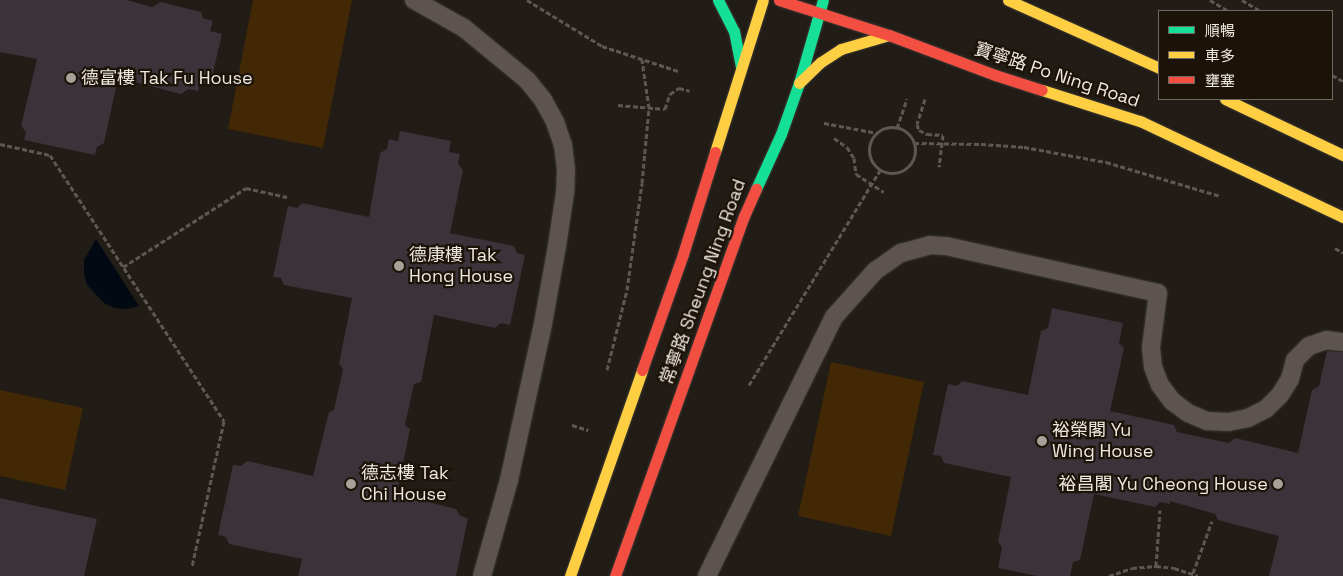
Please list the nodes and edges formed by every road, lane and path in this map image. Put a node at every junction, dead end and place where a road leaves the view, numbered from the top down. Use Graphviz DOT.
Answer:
graph roads {
  1 [pos="414,0"];
  2 [pos="527,0"];
  3 [pos="718,0"];
  4 [pos="763,0"];
  5 [pos="779,0"];
  6 [pos="823,0"];
  7 [pos="1008,0"];
  8 [pos="1210,0"];
  9 [pos="1242,0"];
  10 [pos="1226,10"];
  11 [pos="1258,10"];
  12 [pos="820,13"];
  13 [pos="889,35"];
  14 [pos="642,60"];
  15 [pos="1158,68"];
  16 [pos="678,71"];
  17 [pos="742,71"];
  18 [pos="799,83"];
  19 [pos="690,92"];
  20 [pos="907,99"];
  21 [pos="925,99"];
  22 [pos="1227,100"];
  23 [pos="618,105"];
  24 [pos="649,108"];
  25 [pos="824,123"];
  26 [pos="897,128"];
  27 [pos="877,133"];
  28 [pos="834,138"];
  29 [pos="942,143"];
  30 [pos="0,144"];
  31 [pos="914,144"];
  32 [pos="1343,155"];
  33 [pos="939,166"];
  34 [pos="880,170"];
  35 [pos="872,184"];
  36 [pos="884,192"];
  37 [pos="287,197"];
  38 [pos="1228,198"];
  39 [pos="1343,217"];
  40 [pos="1328,244"];
  41 [pos="1343,253"];
  42 [pos="123,267"];
  43 [pos="1343,342"];
  44 [pos="606,374"];
  45 [pos="749,384"];
  46 [pos="572,425"];
  47 [pos="591,431"];
  48 [pos="1160,510"];
  49 [pos="1212,521"];
  50 [pos="1156,566"];
  51 [pos="192,567"];
  52 [pos="1193,573"];
  53 [pos="482,576"];
  54 [pos="570,576"];
  55 [pos="615,576"];
  56 [pos="706,576"];
  57 [pos="1109,576"];
  58 [pos="1198,576"];
  1 -- 53 [label="lane"];
  2 -- 14 [label="path"];
  3 -- 17 [label="street"];
  4 -- 17 [label="street, 常寧路 Sheung Ning Road"];
  5 -- 12 [label="street, 寶寧路 Po Ning Road"];
  6 -- 12 [label="street, 常寧路 Sheung Ning Road"];
  7 -- 15 [label="street"];
  8 -- 10 [label="path"];
  9 -- 11 [label="path"];
  12 -- 13 [label="street, 寶寧路 Po Ning Road"];
  12 -- 18 [label="street, 常寧路 Sheung Ning Road"];
  13 -- 18 [label="street"];
  13 -- 39 [label="street, 寶寧路 Po Ning Road"];
  14 -- 16 [label="path"];
  14 -- 24 [label="path"];
  17 -- 54 [label="street, 常寧路 Sheung Ning Road"];
  18 -- 55 [label="street, 常寧路 Sheung Ning Road"];
  19 -- 24 [label="path"];
  20 -- 26 [label="path"];
  21 -- 29 [label="path"];
  22 -- 32 [label="street"];
  23 -- 24 [label="path"];
  24 -- 44 [label="path"];
  25 -- 27 [label="path"];
  26 -- 27 [label="path"];
  26 -- 31 [label="path"];
  27 -- 34 [label="path"];
  28 -- 35 [label="path"];
  29 -- 31 [label="path"];
  29 -- 33 [label="path"];
  29 -- 38 [label="path"];
  30 -- 42 [label="path"];
  31 -- 34 [label="path"];
  34 -- 35 [label="path"];
  35 -- 36 [label="path"];
  35 -- 45 [label="path"];
  37 -- 42 [label="path"];
  40 -- 41 [label="path"];
  42 -- 51 [label="path"];
  43 -- 56 [label="lane"];
  46 -- 47 [label="path"];
  48 -- 50 [label="path"];
  49 -- 52 [label="path"];
  50 -- 52 [label="path"];
  50 -- 57 [label="path"];
  52 -- 58 [label="path"];
}
